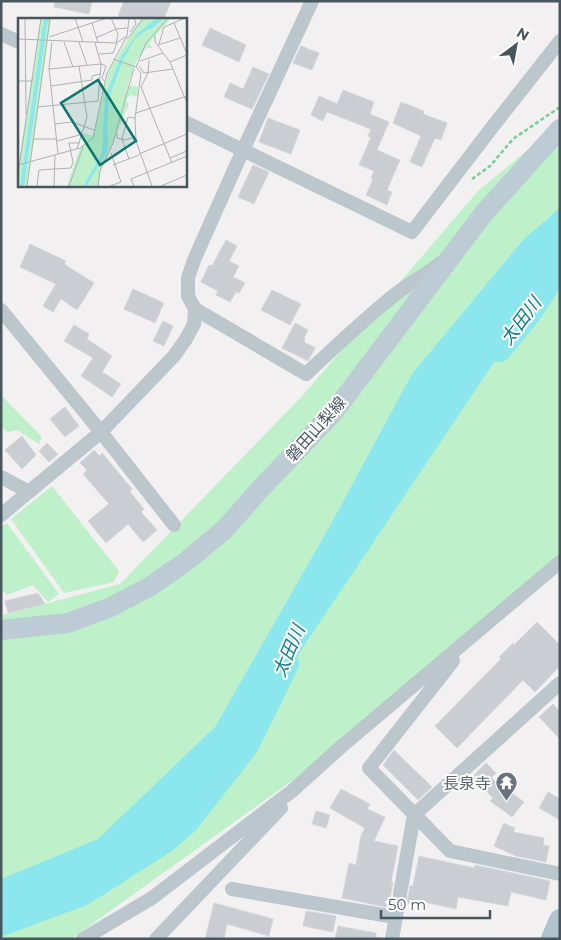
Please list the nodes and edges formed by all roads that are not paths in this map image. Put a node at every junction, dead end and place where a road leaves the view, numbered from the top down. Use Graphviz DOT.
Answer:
graph roads {
  1 [pos="312,1"];
  2 [pos="1,34"];
  3 [pos="560,41"];
  4 [pos="18,42"];
  5 [pos="186,122"];
  6 [pos="560,129"];
  7 [pos="243,150"];
  8 [pos="454,252"];
  9 [pos="195,309"];
  10 [pos="1,310"];
  11 [pos="102,432"];
  12 [pos="1,477"];
  13 [pos="29,492"];
  14 [pos="1,515"];
  15 [pos="174,525"];
  16 [pos="560,562"];
  17 [pos="1,630"];
  18 [pos="472,637"];
  19 [pos="560,683"];
  20 [pos="292,790"];
  21 [pos="414,814"];
  22 [pos="560,874"];
  23 [pos="232,889"];
  24 [pos="396,917"];
  25 [pos="560,920"];
  26 [pos="83,939"];
  27 [pos="156,939"];
  28 [pos="392,939"];
  29 [pos="552,939"];
  1 -- 7 [label="street"];
  2 -- 4 [label="street"];
  3 -- 7 [label="street"];
  5 -- 7 [label="street"];
  6 -- 8 [label="main road, 磐田山梨線"];
  7 -- 9 [label="street"];
  8 -- 9 [label="street"];
  8 -- 17 [label="main road, 磐田山梨線"];
  9 -- 11 [label="street"];
  10 -- 11 [label="street"];
  11 -- 13 [label="street"];
  11 -- 15 [label="street"];
  12 -- 13 [label="street"];
  13 -- 14 [label="street"];
  16 -- 18 [label="street"];
  18 -- 20 [label="street"];
  18 -- 21 [label="street"];
  19 -- 21 [label="street"];
  20 -- 26 [label="street"];
  20 -- 27 [label="street"];
  21 -- 22 [label="street"];
  21 -- 24 [label="street"];
  23 -- 24 [label="street"];
  24 -- 28 [label="street"];
  25 -- 29 [label="main road"];
}
